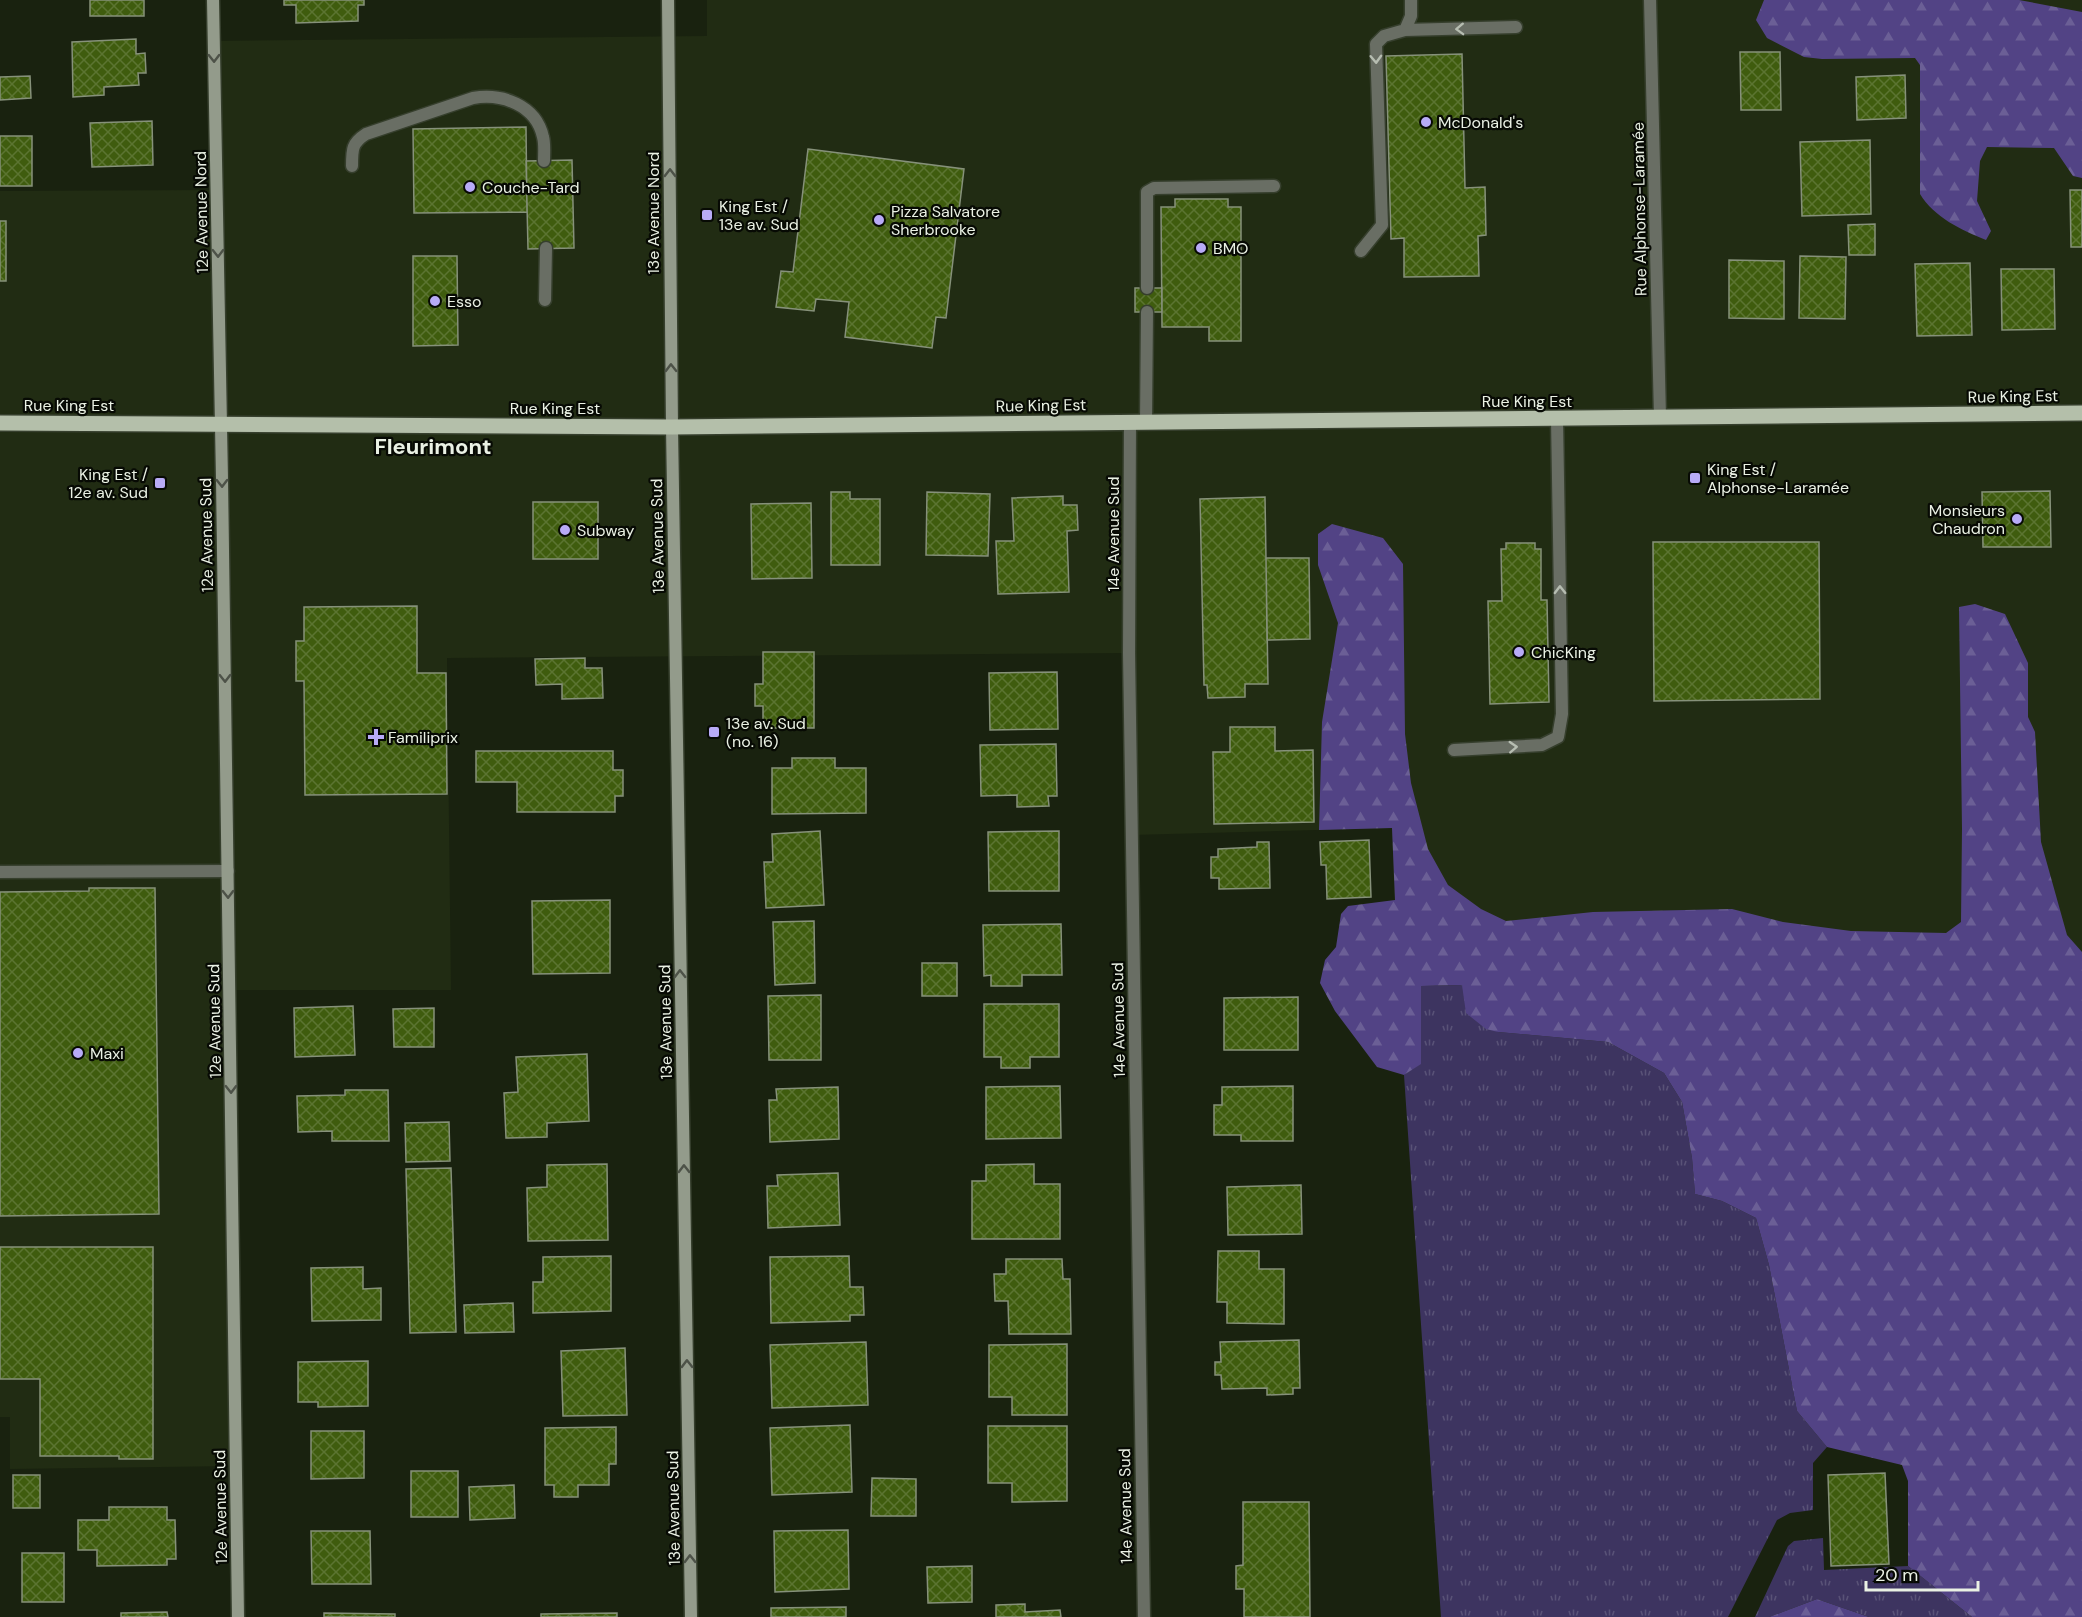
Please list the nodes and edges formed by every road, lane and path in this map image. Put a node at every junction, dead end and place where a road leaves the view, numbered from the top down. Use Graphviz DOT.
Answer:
graph roads {
  1 [pos="213,0"];
  2 [pos="668,0"];
  3 [pos="1411,0"];
  4 [pos="1650,0"];
  5 [pos="1516,27"];
  6 [pos="1405,30"];
  7 [pos="544,161"];
  8 [pos="352,166"];
  9 [pos="1274,186"];
  10 [pos="546,248"];
  11 [pos="1361,251"];
  12 [pos="1147,288"];
  13 [pos="545,300"];
  14 [pos="1147,312"];
  15 [pos="2082,413"];
  16 [pos="1660,417"];
  17 [pos="1557,418"];
  18 [pos="1130,422"];
  19 [pos="1146,422"];
  20 [pos="0,423"];
  21 [pos="221,424"];
  22 [pos="672,427"];
  23 [pos="1454,750"];
  24 [pos="0,872"];
  25 [pos="228,872"];
  26 [pos="238,1617"];
  27 [pos="691,1617"];
  28 [pos="1144,1617"];
  1 -- 21 [label="main road, 12e Avenue Nord, one-way"];
  22 -- 2 [label="main road, 13e Avenue Nord, one-way"];
  3 -- 6 [label="street"];
  4 -- 16 [label="street, Rue Alphonse-Laramée"];
  5 -- 6 [label="street, one-way"];
  6 -- 11 [label="street, one-way"];
  7 -- 8 [label="street"];
  9 -- 12 [label="street"];
  10 -- 13 [label="street"];
  14 -- 19 [label="street"];
  15 -- 16 [label="main road, Rue King Est"];
  16 -- 17 [label="main road, Rue King Est"];
  17 -- 19 [label="main road, Rue King Est"];
  23 -- 17 [label="street, one-way"];
  18 -- 19 [label="main road, Rue King Est"];
  18 -- 22 [label="main road, Rue King Est"];
  18 -- 28 [label="street, 14e Avenue Sud"];
  20 -- 21 [label="main road, Rue King Est"];
  21 -- 22 [label="main road, Rue King Est"];
  21 -- 25 [label="main road, 12e Avenue Sud, one-way"];
  27 -- 22 [label="main road, 13e Avenue Sud, one-way"];
  24 -- 25 [label="street"];
  25 -- 26 [label="main road, 12e Avenue Sud, one-way"];
}
